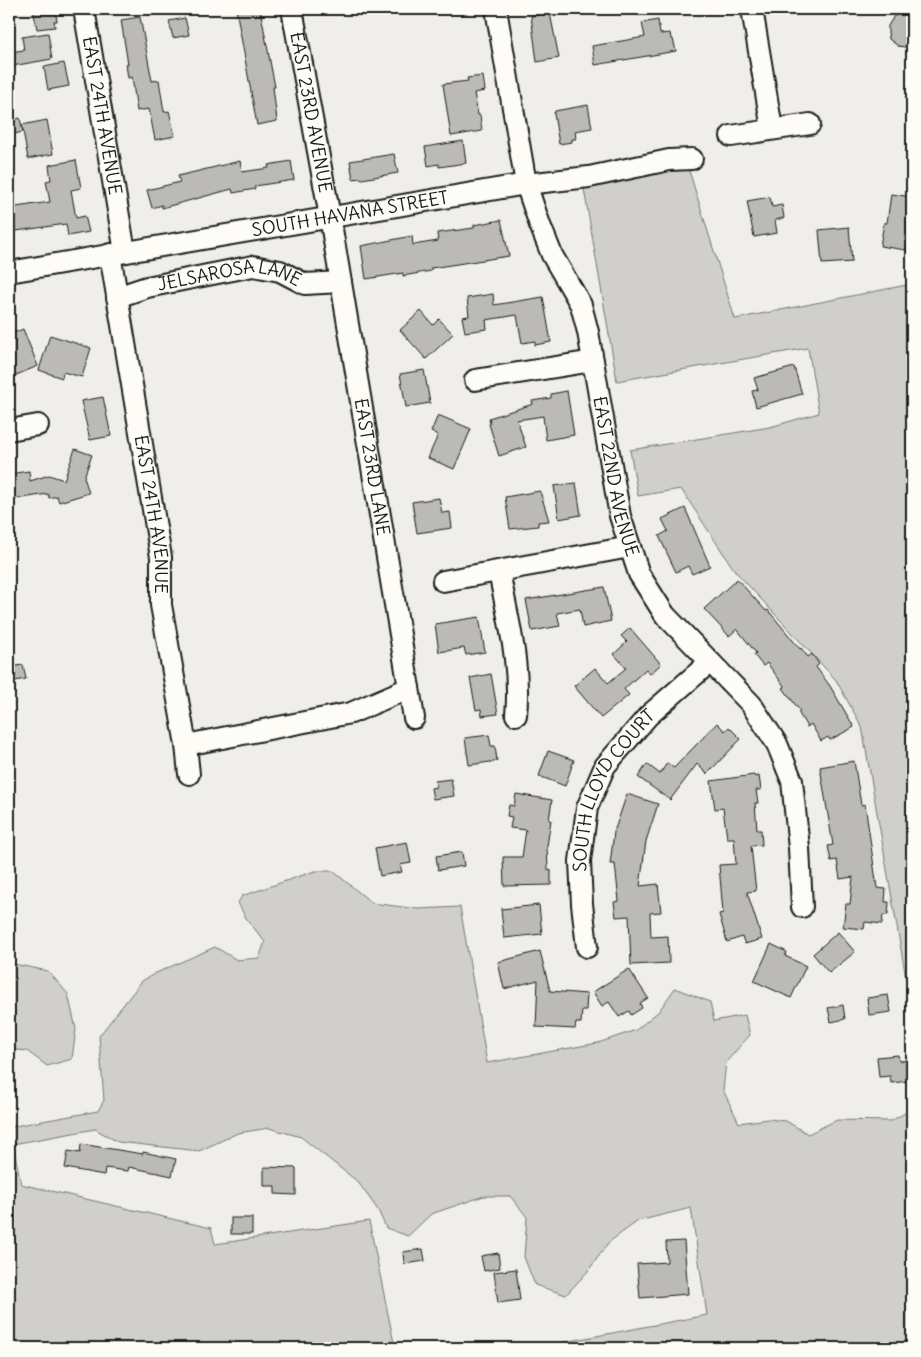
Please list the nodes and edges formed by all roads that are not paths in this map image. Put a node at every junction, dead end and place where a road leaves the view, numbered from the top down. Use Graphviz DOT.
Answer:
graph roads {
  1 [pos="84,9"];
  2 [pos="292,9"];
  3 [pos="496,9"];
  4 [pos="752,9"];
  5 [pos="810,124"];
  6 [pos="772,129"];
  7 [pos="731,136"];
  8 [pos="692,158"];
  9 [pos="526,184"];
  10 [pos="330,217"];
  11 [pos="118,253"];
  12 [pos="9,272"];
  13 [pos="341,282"];
  14 [pos="117,297"];
  15 [pos="593,361"];
  16 [pos="475,380"];
  17 [pos="38,425"];
  18 [pos="9,430"];
  19 [pos="630,547"];
  20 [pos="499,571"];
  21 [pos="444,581"];
  22 [pos="710,662"];
  23 [pos="409,688"];
  24 [pos="516,716"];
  25 [pos="414,718"];
  26 [pos="186,745"];
  27 [pos="188,774"];
  28 [pos="802,907"];
  29 [pos="587,947"];
  1 -- 11 [label="street, EAST 24TH AVENUE"];
  2 -- 10 [label="street, EAST 23RD AVENUE"];
  3 -- 9 [label="street, EAST 22ND AVENUE"];
  4 -- 6 [label="street"];
  5 -- 6 [label="street"];
  6 -- 7 [label="street"];
  8 -- 9 [label="street, SOUTH HAVANA STREET"];
  9 -- 10 [label="street, SOUTH HAVANA STREET"];
  9 -- 15 [label="street, EAST 22ND AVENUE"];
  10 -- 11 [label="street, SOUTH HAVANA STREET"];
  10 -- 13 [label="street, EAST 23RD LANE"];
  11 -- 12 [label="street, SOUTH HAVANA STREET"];
  11 -- 14 [label="street, EAST 24TH AVENUE"];
  13 -- 14 [label="street, JELSAROSA LANE"];
  13 -- 23 [label="street, EAST 23RD LANE"];
  14 -- 26 [label="street, EAST 24TH AVENUE"];
  15 -- 16 [label="street"];
  15 -- 19 [label="street, EAST 22ND AVENUE"];
  17 -- 18 [label="street"];
  19 -- 20 [label="street"];
  19 -- 22 [label="street, EAST 22ND AVENUE"];
  20 -- 21 [label="street"];
  20 -- 24 [label="street"];
  22 -- 28 [label="street, EAST 22ND AVENUE"];
  22 -- 29 [label="street, SOUTH LLOYD COURT"];
  23 -- 25 [label="street, EAST 23RD LANE"];
  23 -- 26 [label="street"];
  26 -- 27 [label="street, EAST 24TH AVENUE"];
}
